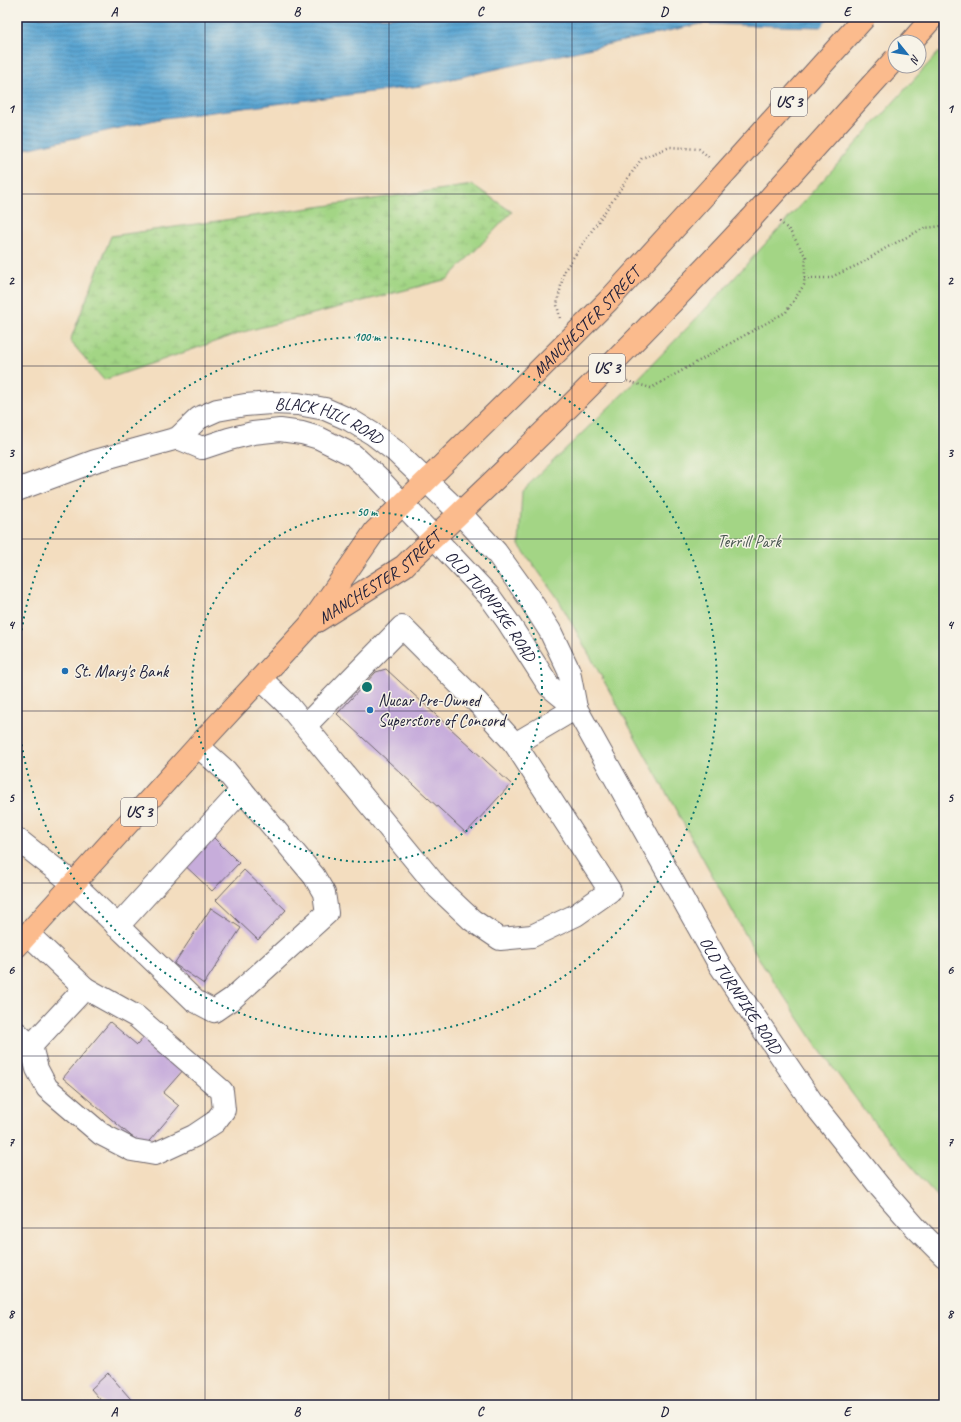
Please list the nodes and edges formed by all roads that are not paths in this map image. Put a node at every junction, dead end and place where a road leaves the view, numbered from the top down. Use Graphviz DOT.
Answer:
graph roads {
  1 [pos="865,17"];
  2 [pos="933,17"];
  3 [pos="918,34"];
  4 [pos="887,69"];
  5 [pos="178,438"];
  6 [pos="426,481"];
  7 [pos="17,490"];
  8 [pos="402,504"];
  9 [pos="460,513"];
  10 [pos="434,538"];
  11 [pos="309,626"];
  12 [pos="261,679"];
  13 [pos="576,708"];
  14 [pos="305,726"];
  15 [pos="515,744"];
  16 [pos="198,746"];
  17 [pos="242,790"];
  18 [pos="17,839"];
  19 [pos="74,884"];
  20 [pos="117,927"];
  21 [pos="22,940"];
  22 [pos="85,988"];
  23 [pos="24,1040"];
  24 [pos="944,1256"];
  1 -- 6 [label="main road, MANCHESTER STREET / US 3, bridge"];
  2 -- 3 [label="main road"];
  4 -- 9 [label="main road, MANCHESTER STREET / US 3, bridge"];
  5 -- 6 [label="street, BLACK HILL ROAD"];
  5 -- 7 [label="street, BLACK HILL ROAD"];
  5 -- 8 [label="street, BLACK HILL ROAD"];
  6 -- 8 [label="main road, MANCHESTER STREET / US 3"];
  6 -- 9 [label="street, BLACK HILL ROAD"];
  8 -- 10 [label="street, OLD TURNPIKE ROAD"];
  8 -- 11 [label="main road, MANCHESTER STREET / US 3"];
  9 -- 10 [label="main road, MANCHESTER STREET / US 3"];
  9 -- 13 [label="street, OLD TURNPIKE ROAD"];
  10 -- 11 [label="main road, MANCHESTER STREET / US 3"];
  10 -- 13 [label="street, OLD TURNPIKE ROAD"];
  11 -- 12 [label="main road, MANCHESTER STREET / US 3"];
  12 -- 14 [label="street"];
  12 -- 16 [label="main road, MANCHESTER STREET / US 3"];
  13 -- 15 [label="street"];
  13 -- 24 [label="street, OLD TURNPIKE ROAD"];
  14 -- 15 [label="street"];
  14 -- 15 [label="street"];
  16 -- 17 [label="street"];
  16 -- 19 [label="main road, MANCHESTER STREET / US 3"];
  17 -- 20 [label="street"];
  17 -- 20 [label="street"];
  18 -- 19 [label="street"];
  19 -- 20 [label="street"];
  19 -- 21 [label="main road, MANCHESTER STREET / US 3"];
  21 -- 22 [label="street"];
  22 -- 23 [label="street"];
  22 -- 23 [label="street"];
}
